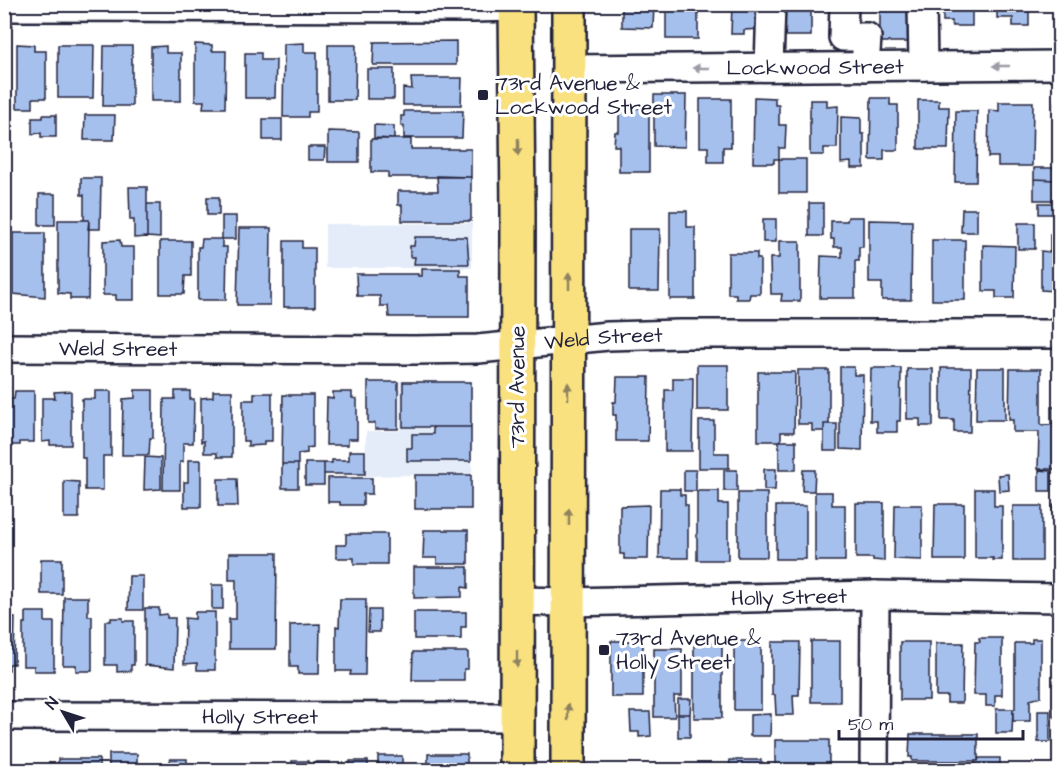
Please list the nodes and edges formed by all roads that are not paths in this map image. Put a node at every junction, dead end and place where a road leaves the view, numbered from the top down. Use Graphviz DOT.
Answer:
graph roads {
  1 [pos="569,4"];
  2 [pos="771,4"];
  3 [pos="844,4"];
  4 [pos="922,4"];
  5 [pos="516,6"];
  6 [pos="4,7"];
  7 [pos="1059,65"];
  8 [pos="923,66"];
  9 [pos="769,67"];
  10 [pos="864,67"];
  11 [pos="569,69"];
  12 [pos="1059,334"];
  13 [pos="568,340"];
  14 [pos="517,345"];
  15 [pos="4,348"];
  16 [pos="875,595"];
  17 [pos="1059,598"];
  18 [pos="517,601"];
  19 [pos="568,602"];
  20 [pos="4,716"];
  21 [pos="517,717"];
  22 [pos="517,771"];
  23 [pos="568,771"];
  24 [pos="874,771"];
  1 -- 11 [label="main road"];
  2 -- 9 [label="street"];
  3 -- 10 [label="street"];
  4 -- 8 [label="street"];
  5 -- 6 [label="street"];
  5 -- 14 [label="main road, 73rd Avenue, one-way"];
  7 -- 8 [label="street, Lockwood Street, one-way"];
  8 -- 10 [label="street, Lockwood Street"];
  9 -- 10 [label="street, Lockwood Street"];
  9 -- 11 [label="street, Lockwood Street, one-way"];
  13 -- 11 [label="main road, one-way"];
  12 -- 13 [label="street, Weld Street"];
  13 -- 14 [label="street, Weld Street"];
  19 -- 13 [label="main road, one-way"];
  14 -- 15 [label="street, Weld Street"];
  14 -- 18 [label="main road, 73rd Avenue"];
  16 -- 17 [label="street, Holly Street"];
  16 -- 19 [label="street, Holly Street"];
  16 -- 24 [label="street"];
  18 -- 19 [label="street, Holly Street"];
  18 -- 21 [label="main road, 73rd Avenue, one-way"];
  23 -- 19 [label="main road, one-way"];
  20 -- 21 [label="street, Holly Street"];
  21 -- 22 [label="main road, 73rd Avenue"];
}
